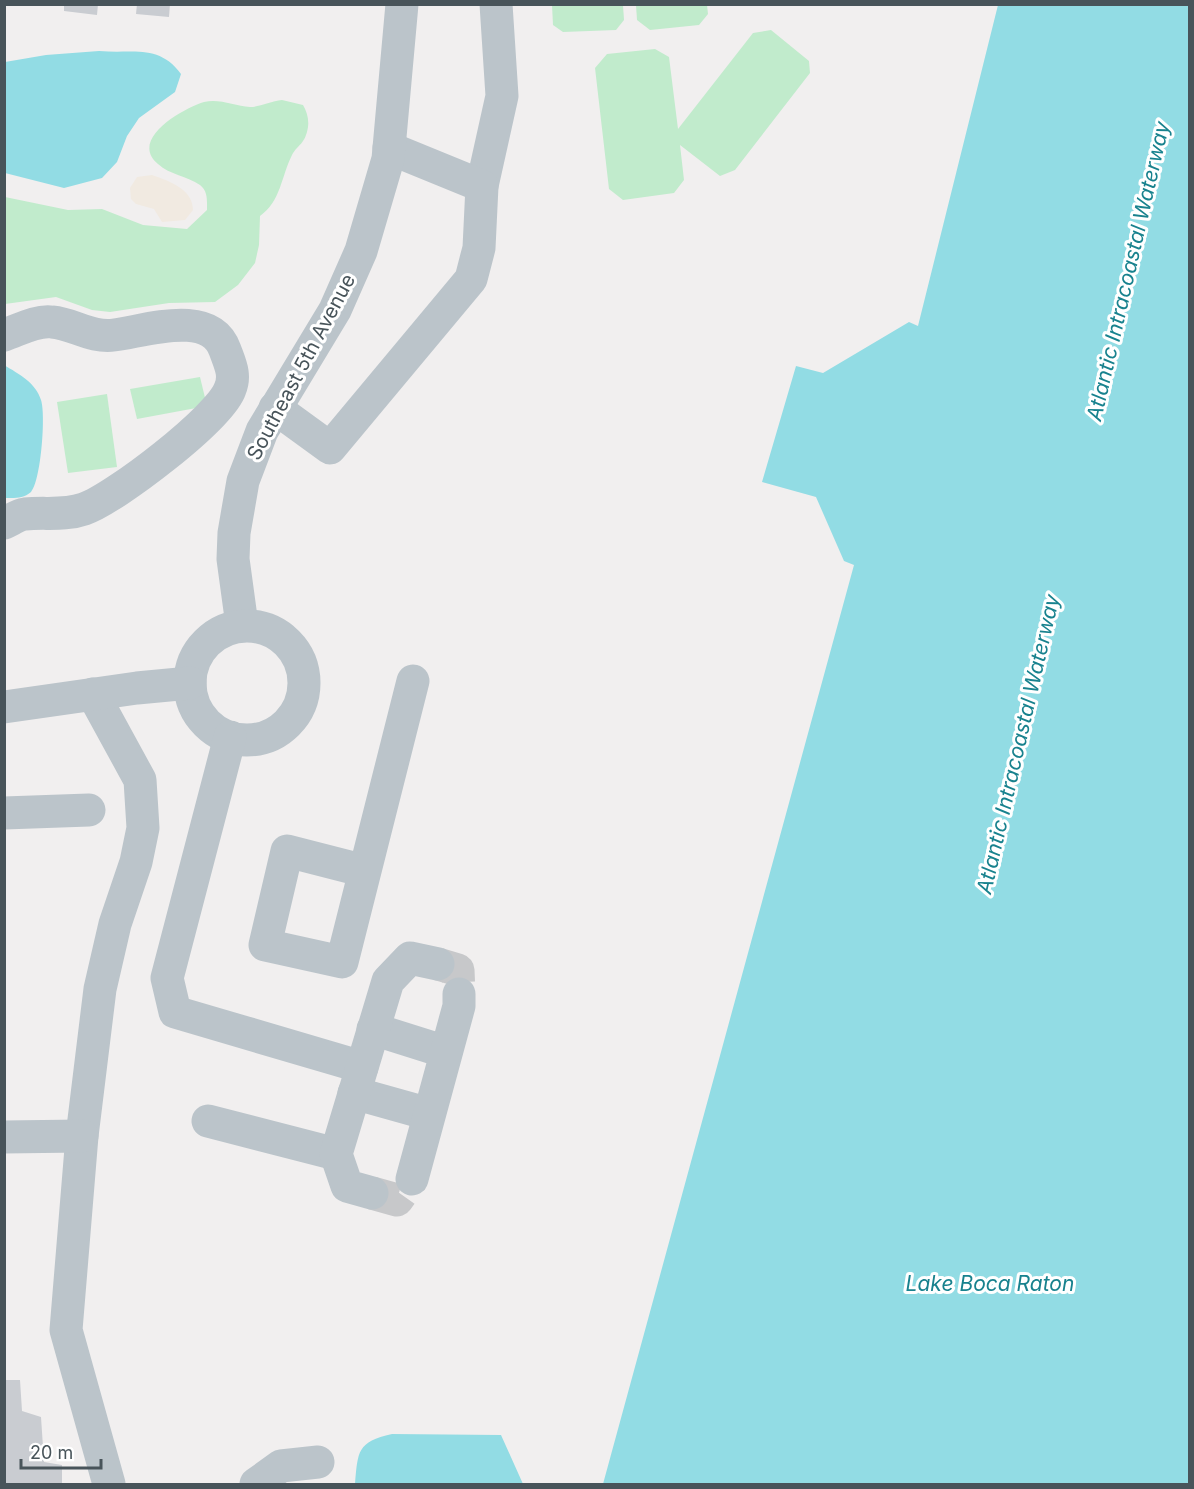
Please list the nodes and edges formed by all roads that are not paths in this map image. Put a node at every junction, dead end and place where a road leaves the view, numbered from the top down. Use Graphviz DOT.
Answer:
graph roads {
  1 [pos="402,4"];
  2 [pos="496,4"];
  3 [pos="389,148"];
  4 [pos="482,186"];
  5 [pos="4,335"];
  6 [pos="275,408"];
  7 [pos="4,523"];
  8 [pos="242,626"];
  9 [pos="413,681"];
  10 [pos="190,683"];
  11 [pos="93,694"];
  12 [pos="4,707"];
  13 [pos="230,737"];
  14 [pos="89,810"];
  15 [pos="4,813"];
  16 [pos="365,871"];
  17 [pos="342,962"];
  18 [pos="438,964"];
  19 [pos="388,981"];
  20 [pos="459,993"];
  21 [pos="373,1029"];
  22 [pos="446,1052"];
  23 [pos="358,1080"];
  24 [pos="429,1114"];
  25 [pos="208,1121"];
  26 [pos="82,1136"];
  27 [pos="4,1137"];
  28 [pos="336,1154"];
  29 [pos="412,1179"];
  30 [pos="372,1193"];
  31 [pos="318,1462"];
  32 [pos="109,1485"];
  33 [pos="256,1485"];
  1 -- 3 [label="street, Southeast 5th Avenue"];
  2 -- 4 [label="street"];
  3 -- 4 [label="street"];
  3 -- 6 [label="street, Southeast 5th Avenue"];
  4 -- 6 [label="street"];
  5 -- 7 [label="street"];
  6 -- 8 [label="street, Southeast 5th Avenue"];
  8 -- 10 [label="street"];
  8 -- 13 [label="street"];
  9 -- 16 [label="street"];
  10 -- 11 [label="street"];
  10 -- 13 [label="street"];
  11 -- 12 [label="street"];
  11 -- 26 [label="street"];
  13 -- 23 [label="street"];
  14 -- 15 [label="street"];
  16 -- 17 [label="street"];
  16 -- 17 [label="street"];
  17 -- 19 [label="street"];
  18 -- 19 [label="street"];
  19 -- 21 [label="street"];
  20 -- 22 [label="street"];
  21 -- 22 [label="street"];
  21 -- 23 [label="street"];
  22 -- 24 [label="street"];
  23 -- 24 [label="street"];
  23 -- 28 [label="street"];
  24 -- 29 [label="street"];
  25 -- 28 [label="street"];
  26 -- 27 [label="street"];
  26 -- 32 [label="street"];
  28 -- 30 [label="street"];
  31 -- 33 [label="street"];
}
